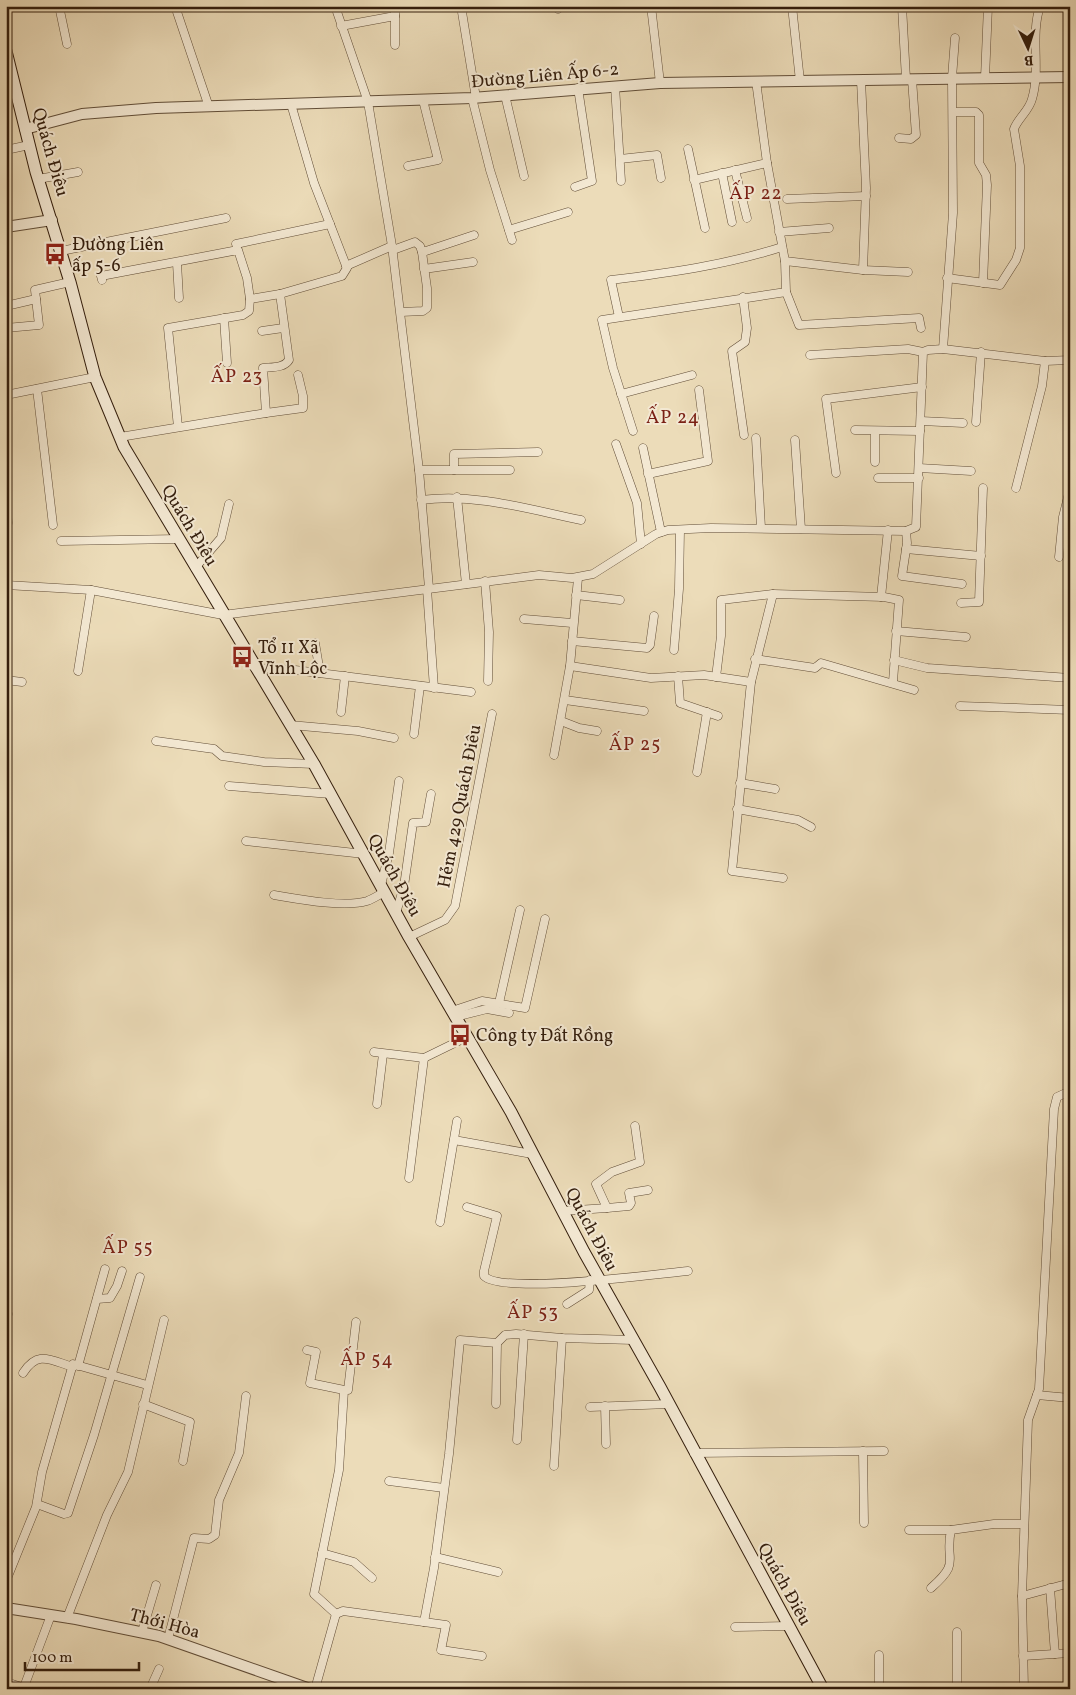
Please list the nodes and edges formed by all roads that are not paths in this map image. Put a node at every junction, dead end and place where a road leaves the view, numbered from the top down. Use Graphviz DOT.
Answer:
graph roads {
  1 [pos="13,6"];
  2 [pos="59,6"];
  3 [pos="176,6"];
  4 [pos="334,6"];
  5 [pos="396,6"];
  6 [pos="461,6"];
  7 [pos="651,6"];
  8 [pos="792,6"];
  9 [pos="902,6"];
  10 [pos="988,6"];
  11 [pos="1040,6"];
  12 [pos="6,8"];
  13 [pos="395,16"];
  14 [pos="341,26"];
  15 [pos="955,38"];
  16 [pos="67,44"];
  17 [pos="394,45"];
  18 [pos="6,51"];
  19 [pos="1035,77"];
  20 [pos="1070,77"];
  21 [pos="952,78"];
  22 [pos="985,78"];
  23 [pos="909,79"];
  24 [pos="800,80"];
  25 [pos="861,80"];
  26 [pos="756,81"];
  27 [pos="660,83"];
  28 [pos="615,86"];
  29 [pos="578,88"];
  30 [pos="505,95"];
  31 [pos="474,98"];
  32 [pos="423,100"];
  33 [pos="368,102"];
  34 [pos="291,104"];
  35 [pos="208,107"];
  36 [pos="953,112"];
  37 [pos="25,129"];
  38 [pos="899,138"];
  39 [pos="29,145"];
  40 [pos="688,149"];
  41 [pos="6,150"];
  42 [pos="620,159"];
  43 [pos="766,163"];
  44 [pos="408,166"];
  45 [pos="735,170"];
  46 [pos="78,172"];
  47 [pos="722,173"];
  48 [pos="524,176"];
  49 [pos="661,178"];
  50 [pos="38,179"];
  51 [pos="694,180"];
  52 [pos="621,181"];
  53 [pos="575,187"];
  54 [pos="866,196"];
  55 [pos="787,199"];
  56 [pos="568,212"];
  57 [pos="226,218"];
  58 [pos="747,218"];
  59 [pos="52,220"];
  60 [pos="732,222"];
  61 [pos="330,224"];
  62 [pos="6,227"];
  63 [pos="705,228"];
  64 [pos="829,228"];
  65 [pos="509,230"];
  66 [pos="779,232"];
  67 [pos="474,235"];
  68 [pos="512,240"];
  69 [pos="236,244"];
  70 [pos="782,247"];
  71 [pos="392,248"];
  72 [pos="61,250"];
  73 [pos="422,252"];
  74 [pos="785,261"];
  75 [pos="473,262"];
  76 [pos="177,263"];
  77 [pos="346,266"];
  78 [pos="424,269"];
  79 [pos="863,270"];
  80 [pos="908,272"];
  81 [pos="947,278"];
  82 [pos="102,280"];
  83 [pos="70,282"];
  84 [pos="983,283"];
  85 [pos="786,292"];
  86 [pos="280,294"];
  87 [pos="743,297"];
  88 [pos="179,298"];
  89 [pos="36,299"];
  90 [pos="250,299"];
  91 [pos="6,306"];
  92 [pos="401,312"];
  93 [pos="619,317"];
  94 [pos="224,318"];
  95 [pos="6,328"];
  96 [pos="284,328"];
  97 [pos="921,328"];
  98 [pos="262,331"];
  99 [pos="943,349"];
  100 [pos="923,352"];
  101 [pos="981,352"];
  102 [pos="810,355"];
  103 [pos="1070,360"];
  104 [pos="1045,361"];
  105 [pos="227,363"];
  106 [pos="298,375"];
  107 [pos="692,375"];
  108 [pos="95,376"];
  109 [pos="922,386"];
  110 [pos="37,389"];
  111 [pos="698,390"];
  112 [pos="621,394"];
  113 [pos="6,395"];
  114 [pos="266,414"];
  115 [pos="921,421"];
  116 [pos="976,422"];
  117 [pos="962,423"];
  118 [pos="178,427"];
  119 [pos="854,430"];
  120 [pos="633,431"];
  121 [pos="875,431"];
  122 [pos="920,431"];
  123 [pos="744,435"];
  124 [pos="120,437"];
  125 [pos="756,438"];
  126 [pos="795,440"];
  127 [pos="616,444"];
  128 [pos="643,448"];
  129 [pos="538,452"];
  130 [pos="875,462"];
  131 [pos="919,468"];
  132 [pos="419,470"];
  133 [pos="454,470"];
  134 [pos="510,470"];
  135 [pos="971,471"];
  136 [pos="836,473"];
  137 [pos="648,474"];
  138 [pos="878,478"];
  139 [pos="918,478"];
  140 [pos="983,488"];
  141 [pos="1016,488"];
  142 [pos="1070,489"];
  143 [pos="457,497"];
  144 [pos="421,500"];
  145 [pos="6,504"];
  146 [pos="230,504"];
  147 [pos="581,520"];
  148 [pos="8,523"];
  149 [pos="53,525"];
  150 [pos="761,528"];
  151 [pos="801,529"];
  152 [pos="680,530"];
  153 [pos="888,530"];
  154 [pos="906,530"];
  155 [pos="661,532"];
  156 [pos="178,539"];
  157 [pos="61,541"];
  158 [pos="641,544"];
  159 [pos="906,549"];
  160 [pos="980,556"];
  161 [pos="1059,557"];
  162 [pos="195,568"];
  163 [pos="578,578"];
  164 [pos="485,581"];
  165 [pos="466,584"];
  166 [pos="962,584"];
  167 [pos="6,585"];
  168 [pos="428,588"];
  169 [pos="91,590"];
  170 [pos="773,594"];
  171 [pos="576,595"];
  172 [pos="881,597"];
  173 [pos="620,600"];
  174 [pos="961,603"];
  175 [pos="223,615"];
  176 [pos="654,616"];
  177 [pos="524,619"];
  178 [pos="572,624"];
  179 [pos="896,631"];
  180 [pos="966,637"];
  181 [pos="572,641"];
  182 [pos="315,643"];
  183 [pos="674,650"];
  184 [pos="755,659"];
  185 [pos="894,660"];
  186 [pos="570,666"];
  187 [pos="254,668"];
  188 [pos="78,671"];
  189 [pos="320,673"];
  190 [pos="345,676"];
  191 [pos="678,676"];
  192 [pos="716,677"];
  193 [pos="1070,678"];
  194 [pos="6,680"];
  195 [pos="488,681"];
  196 [pos="22,682"];
  197 [pos="750,682"];
  198 [pos="893,682"];
  199 [pos="420,686"];
  200 [pos="434,688"];
  201 [pos="914,690"];
  202 [pos="471,692"];
  203 [pos="565,700"];
  204 [pos="960,706"];
  205 [pos="1070,710"];
  206 [pos="644,711"];
  207 [pos="341,712"];
  208 [pos="707,712"];
  209 [pos="492,714"];
  210 [pos="718,716"];
  211 [pos="561,721"];
  212 [pos="290,725"];
  213 [pos="598,731"];
  214 [pos="414,734"];
  215 [pos="394,738"];
  216 [pos="156,741"];
  217 [pos="554,755"];
  218 [pos="314,764"];
  219 [pos="697,772"];
  220 [pos="400,781"];
  221 [pos="740,784"];
  222 [pos="228,786"];
  223 [pos="775,789"];
  224 [pos="331,794"];
  225 [pos="431,794"];
  226 [pos="737,809"];
  227 [pos="811,827"];
  228 [pos="246,841"];
  229 [pos="364,854"];
  230 [pos="783,878"];
  231 [pos="383,888"];
  232 [pos="274,895"];
  233 [pos="520,910"];
  234 [pos="396,913"];
  235 [pos="545,918"];
  236 [pos="409,937"];
  237 [pos="498,1003"];
  238 [pos="509,1013"];
  239 [pos="454,1014"];
  240 [pos="467,1037"];
  241 [pos="374,1052"];
  242 [pos="384,1054"];
  243 [pos="424,1058"];
  244 [pos="1070,1091"];
  245 [pos="377,1104"];
  246 [pos="457,1121"];
  247 [pos="635,1126"];
  248 [pos="454,1140"];
  249 [pos="532,1154"];
  250 [pos="409,1178"];
  251 [pos="648,1190"];
  252 [pos="467,1207"];
  253 [pos="606,1208"];
  254 [pos="562,1211"];
  255 [pos="440,1222"];
  256 [pos="105,1269"];
  257 [pos="122,1271"];
  258 [pos="688,1272"];
  259 [pos="140,1277"];
  260 [pos="595,1280"];
  261 [pos="97,1299"];
  262 [pos="567,1304"];
  263 [pos="164,1320"];
  264 [pos="356,1322"];
  265 [pos="524,1334"];
  266 [pos="562,1338"];
  267 [pos="633,1340"];
  268 [pos="497,1343"];
  269 [pos="307,1350"];
  270 [pos="75,1366"];
  271 [pos="23,1372"];
  272 [pos="111,1375"];
  273 [pos="147,1385"];
  274 [pos="344,1390"];
  275 [pos="1037,1395"];
  276 [pos="246,1396"];
  277 [pos="1070,1398"];
  278 [pos="143,1404"];
  279 [pos="496,1404"];
  280 [pos="669,1404"];
  281 [pos="605,1406"];
  282 [pos="590,1407"];
  283 [pos="518,1440"];
  284 [pos="606,1444"];
  285 [pos="863,1451"];
  286 [pos="884,1451"];
  287 [pos="694,1453"];
  288 [pos="183,1461"];
  289 [pos="554,1466"];
  290 [pos="389,1481"];
  291 [pos="444,1488"];
  292 [pos="37,1504"];
  293 [pos="864,1523"];
  294 [pos="1024,1524"];
  295 [pos="909,1530"];
  296 [pos="951,1530"];
  297 [pos="322,1553"];
  298 [pos="435,1557"];
  299 [pos="498,1572"];
  300 [pos="372,1578"];
  301 [pos="6,1581"];
  302 [pos="1070,1583"];
  303 [pos="156,1585"];
  304 [pos="931,1588"];
  305 [pos="1050,1588"];
  306 [pos="1022,1596"];
  307 [pos="6,1608"];
  308 [pos="336,1614"];
  309 [pos="51,1615"];
  310 [pos="67,1618"];
  311 [pos="424,1622"];
  312 [pos="788,1626"];
  313 [pos="735,1627"];
  314 [pos="142,1632"];
  315 [pos="957,1632"];
  316 [pos="168,1639"];
  317 [pos="1070,1653"];
  318 [pos="1055,1654"];
  319 [pos="879,1655"];
  320 [pos="482,1656"];
  321 [pos="1023,1656"];
  322 [pos="159,1669"];
  323 [pos="6,1682"];
  324 [pos="26,1688"];
  325 [pos="304,1688"];
  326 [pos="150,1689"];
  327 [pos="315,1689"];
  328 [pos="823,1689"];
  329 [pos="880,1689"];
  330 [pos="957,1689"];
  331 [pos="1024,1689"];
  1 -- 12 [label="street"];
  2 -- 16 [label="street"];
  3 -- 35 [label="street"];
  4 -- 14 [label="street"];
  5 -- 13 [label="street"];
  6 -- 31 [label="street"];
  7 -- 27 [label="street"];
  8 -- 24 [label="street"];
  9 -- 23 [label="street"];
  10 -- 22 [label="street"];
  11 -- 19 [label="street"];
  13 -- 14 [label="street"];
  13 -- 17 [label="street"];
  14 -- 33 [label="street"];
  15 -- 21 [label="street"];
  18 -- 37 [label="main road, Quách Điêu"];
  19 -- 20 [label="street, Đường Liên Ấp 6-2"];
  19 -- 22 [label="street, Đường Liên Ấp 6-2"];
  19 -- 84 [label="street"];
  21 -- 22 [label="street, Đường Liên Ấp 6-2"];
  21 -- 23 [label="street, Đường Liên Ấp 6-2"];
  21 -- 36 [label="street"];
  23 -- 25 [label="street, Đường Liên Ấp 6-2"];
  23 -- 38 [label="street"];
  24 -- 25 [label="street, Đường Liên Ấp 6-2"];
  24 -- 26 [label="street, Đường Liên Ấp 6-2"];
  25 -- 54 [label="street"];
  26 -- 27 [label="street, Đường Liên Ấp 6-2"];
  26 -- 43 [label="street"];
  27 -- 28 [label="street, Đường Liên Ấp 6-2"];
  28 -- 29 [label="street, Đường Liên Ấp 6-2"];
  28 -- 42 [label="street"];
  29 -- 30 [label="street, Đường Liên Ấp 6-2"];
  29 -- 53 [label="street"];
  30 -- 31 [label="street, Đường Liên Ấp 6-2"];
  30 -- 48 [label="street"];
  31 -- 32 [label="street, Đường Liên Ấp 6-2"];
  31 -- 65 [label="street"];
  32 -- 33 [label="street, Đường Liên Ấp 6-2"];
  32 -- 44 [label="street"];
  33 -- 34 [label="street, Đường Liên Ấp 6-2"];
  33 -- 71 [label="street"];
  34 -- 35 [label="street, Đường Liên Ấp 6-2"];
  34 -- 61 [label="street"];
  35 -- 37 [label="street, Đường Liên Ấp 6-2"];
  36 -- 81 [label="street"];
  36 -- 84 [label="street"];
  37 -- 39 [label="main road, Quách Điêu"];
  39 -- 41 [label="street"];
  39 -- 50 [label="main road, Quách Điêu"];
  40 -- 51 [label="street"];
  42 -- 49 [label="street"];
  42 -- 52 [label="street"];
  43 -- 45 [label="street"];
  43 -- 66 [label="street"];
  45 -- 47 [label="street"];
  45 -- 58 [label="street"];
  46 -- 50 [label="street"];
  47 -- 51 [label="street"];
  47 -- 60 [label="street"];
  50 -- 59 [label="main road, Quách Điêu"];
  51 -- 63 [label="street"];
  54 -- 55 [label="street"];
  54 -- 79 [label="street"];
  56 -- 65 [label="street"];
  57 -- 72 [label="street"];
  59 -- 62 [label="street"];
  59 -- 72 [label="main road, Quách Điêu"];
  61 -- 69 [label="street"];
  61 -- 77 [label="street"];
  64 -- 66 [label="street"];
  65 -- 68 [label="street"];
  66 -- 70 [label="street"];
  67 -- 73 [label="street"];
  70 -- 74 [label="street"];
  70 -- 93 [label="street"];
  71 -- 73 [label="street"];
  71 -- 77 [label="street"];
  71 -- 92 [label="street"];
  72 -- 83 [label="main road, Quách Điêu"];
  73 -- 78 [label="street"];
  74 -- 79 [label="street"];
  74 -- 85 [label="street"];
  75 -- 78 [label="street"];
  76 -- 82 [label="street"];
  76 -- 88 [label="street"];
  76 -- 90 [label="street"];
  77 -- 86 [label="street"];
  78 -- 92 [label="street"];
  79 -- 80 [label="street"];
  81 -- 84 [label="street"];
  81 -- 99 [label="street"];
  83 -- 89 [label="street"];
  83 -- 108 [label="main road, Quách Điêu"];
  85 -- 87 [label="street"];
  85 -- 97 [label="street"];
  86 -- 90 [label="street"];
  86 -- 96 [label="street"];
  87 -- 93 [label="street"];
  87 -- 123 [label="street"];
  89 -- 91 [label="street"];
  89 -- 95 [label="street"];
  90 -- 94 [label="street"];
  92 -- 132 [label="street"];
  93 -- 112 [label="street"];
  94 -- 105 [label="street"];
  94 -- 118 [label="street"];
  96 -- 98 [label="street"];
  96 -- 114 [label="street"];
  99 -- 100 [label="street"];
  99 -- 101 [label="street"];
  100 -- 102 [label="street"];
  100 -- 109 [label="street"];
  101 -- 104 [label="street"];
  101 -- 116 [label="street"];
  103 -- 104 [label="street"];
  104 -- 141 [label="street"];
  106 -- 114 [label="street"];
  107 -- 112 [label="street"];
  108 -- 110 [label="street"];
  108 -- 124 [label="main road, Quách Điêu"];
  109 -- 115 [label="street"];
  109 -- 136 [label="street"];
  110 -- 113 [label="street"];
  110 -- 149 [label="street"];
  111 -- 137 [label="street"];
  112 -- 120 [label="street"];
  114 -- 118 [label="street"];
  115 -- 117 [label="street"];
  115 -- 122 [label="street"];
  118 -- 124 [label="street"];
  119 -- 121 [label="street"];
  121 -- 122 [label="street"];
  121 -- 130 [label="street"];
  122 -- 131 [label="street"];
  124 -- 156 [label="main road, Quách Điêu"];
  125 -- 150 [label="street"];
  126 -- 151 [label="street"];
  127 -- 158 [label="street"];
  128 -- 137 [label="street"];
  129 -- 133 [label="street"];
  131 -- 135 [label="street"];
  131 -- 139 [label="street"];
  132 -- 133 [label="street"];
  132 -- 144 [label="street"];
  133 -- 134 [label="street"];
  137 -- 155 [label="street"];
  138 -- 139 [label="street"];
  139 -- 154 [label="street"];
  140 -- 160 [label="street"];
  142 -- 161 [label="street"];
  143 -- 144 [label="street"];
  143 -- 147 [label="street"];
  143 -- 165 [label="street"];
  144 -- 168 [label="street"];
  145 -- 148 [label="street"];
  146 -- 162 [label="street"];
  150 -- 151 [label="street"];
  150 -- 152 [label="street"];
  151 -- 153 [label="street"];
  152 -- 155 [label="street"];
  152 -- 183 [label="street"];
  153 -- 154 [label="street"];
  153 -- 172 [label="street"];
  154 -- 159 [label="street"];
  155 -- 158 [label="street"];
  156 -- 157 [label="street"];
  156 -- 162 [label="main road, Quách Điêu"];
  158 -- 163 [label="street"];
  159 -- 160 [label="street"];
  159 -- 166 [label="street"];
  160 -- 174 [label="street"];
  162 -- 175 [label="main road, Quách Điêu"];
  163 -- 164 [label="street"];
  163 -- 171 [label="street"];
  164 -- 165 [label="street"];
  164 -- 195 [label="street"];
  165 -- 168 [label="street"];
  167 -- 169 [label="street"];
  168 -- 175 [label="street"];
  168 -- 200 [label="street"];
  169 -- 175 [label="street"];
  169 -- 188 [label="street"];
  170 -- 172 [label="street"];
  170 -- 184 [label="street"];
  170 -- 192 [label="street"];
  171 -- 173 [label="street"];
  171 -- 178 [label="street"];
  172 -- 179 [label="street"];
  175 -- 187 [label="main road, Quách Điêu"];
  176 -- 181 [label="street"];
  177 -- 178 [label="street"];
  178 -- 181 [label="street"];
  179 -- 180 [label="street"];
  179 -- 185 [label="street"];
  181 -- 186 [label="street"];
  182 -- 189 [label="street"];
  184 -- 197 [label="street"];
  184 -- 198 [label="street"];
  185 -- 193 [label="street"];
  185 -- 198 [label="street"];
  186 -- 191 [label="street"];
  186 -- 203 [label="street"];
  187 -- 189 [label="street"];
  187 -- 212 [label="main road, Quách Điêu"];
  189 -- 190 [label="street"];
  190 -- 199 [label="street"];
  190 -- 207 [label="street"];
  191 -- 192 [label="street"];
  191 -- 208 [label="street"];
  192 -- 197 [label="street"];
  194 -- 196 [label="street"];
  197 -- 221 [label="street"];
  198 -- 201 [label="street"];
  199 -- 200 [label="street"];
  199 -- 214 [label="street"];
  200 -- 202 [label="street"];
  203 -- 206 [label="street"];
  203 -- 211 [label="street"];
  204 -- 205 [label="street"];
  208 -- 210 [label="street"];
  208 -- 219 [label="street"];
  209 -- 236 [label="street, Hẻm 429 Quách Điêu"];
  211 -- 213 [label="street"];
  211 -- 217 [label="street"];
  212 -- 215 [label="street"];
  212 -- 218 [label="main road, Quách Điêu"];
  216 -- 218 [label="street"];
  218 -- 224 [label="main road, Quách Điêu"];
  220 -- 231 [label="street"];
  221 -- 223 [label="street"];
  221 -- 226 [label="street"];
  222 -- 224 [label="street"];
  224 -- 229 [label="main road, Quách Điêu"];
  225 -- 234 [label="street"];
  226 -- 227 [label="street"];
  226 -- 230 [label="street"];
  228 -- 229 [label="street"];
  229 -- 231 [label="main road, Quách Điêu"];
  231 -- 232 [label="street"];
  231 -- 234 [label="main road, Quách Điêu"];
  233 -- 237 [label="street"];
  234 -- 236 [label="main road, Quách Điêu"];
  235 -- 237 [label="street"];
  236 -- 239 [label="main road, Quách Điêu"];
  237 -- 239 [label="street"];
  238 -- 239 [label="street"];
  239 -- 240 [label="main road, Quách Điêu"];
  240 -- 243 [label="street"];
  240 -- 249 [label="main road, Quách Điêu"];
  241 -- 242 [label="street"];
  242 -- 243 [label="street"];
  242 -- 245 [label="street"];
  243 -- 250 [label="street"];
  244 -- 275 [label="street"];
  246 -- 248 [label="street"];
  247 -- 253 [label="street"];
  248 -- 249 [label="street"];
  248 -- 255 [label="street"];
  249 -- 254 [label="main road, Quách Điêu"];
  251 -- 253 [label="street"];
  252 -- 260 [label="street"];
  253 -- 254 [label="street"];
  254 -- 260 [label="main road, Quách Điêu"];
  256 -- 261 [label="street"];
  257 -- 261 [label="street"];
  258 -- 260 [label="street"];
  259 -- 272 [label="street"];
  260 -- 262 [label="street"];
  260 -- 267 [label="main road, Quách Điêu"];
  261 -- 270 [label="street"];
  263 -- 273 [label="street"];
  264 -- 274 [label="street"];
  265 -- 266 [label="street"];
  265 -- 268 [label="street"];
  265 -- 283 [label="street"];
  266 -- 267 [label="street"];
  266 -- 289 [label="street"];
  267 -- 280 [label="main road, Quách Điêu"];
  268 -- 279 [label="street"];
  268 -- 291 [label="street"];
  269 -- 274 [label="street"];
  270 -- 271 [label="street"];
  270 -- 272 [label="street"];
  270 -- 292 [label="street"];
  272 -- 273 [label="street"];
  272 -- 292 [label="street"];
  273 -- 278 [label="street"];
  274 -- 297 [label="street"];
  275 -- 277 [label="street"];
  275 -- 294 [label="street"];
  276 -- 316 [label="street"];
  278 -- 288 [label="street"];
  278 -- 310 [label="street"];
  280 -- 281 [label="street"];
  280 -- 287 [label="main road, Quách Điêu"];
  281 -- 282 [label="street"];
  281 -- 284 [label="street"];
  285 -- 286 [label="street"];
  285 -- 287 [label="street"];
  285 -- 293 [label="street"];
  287 -- 312 [label="main road, Quách Điêu"];
  290 -- 291 [label="street"];
  291 -- 298 [label="street"];
  292 -- 301 [label="street"];
  294 -- 296 [label="street"];
  294 -- 306 [label="street"];
  295 -- 296 [label="street"];
  296 -- 304 [label="street"];
  297 -- 300 [label="street"];
  297 -- 308 [label="street"];
  298 -- 299 [label="street"];
  298 -- 311 [label="street"];
  302 -- 305 [label="street"];
  303 -- 314 [label="street"];
  305 -- 306 [label="street"];
  305 -- 318 [label="street"];
  306 -- 321 [label="street"];
  307 -- 309 [label="street, Thới Hòa"];
  308 -- 311 [label="street"];
  308 -- 327 [label="street"];
  309 -- 310 [label="street, Thới Hòa"];
  309 -- 324 [label="street"];
  310 -- 314 [label="street, Thới Hòa"];
  311 -- 320 [label="street"];
  312 -- 313 [label="street"];
  312 -- 328 [label="main road, Quách Điêu"];
  314 -- 316 [label="street, Thới Hòa"];
  315 -- 330 [label="street"];
  316 -- 325 [label="street, Thới Hòa"];
  317 -- 318 [label="street"];
  318 -- 321 [label="street"];
  319 -- 329 [label="street"];
  321 -- 331 [label="street"];
  322 -- 326 [label="street"];
  323 -- 324 [label="street"];
}
